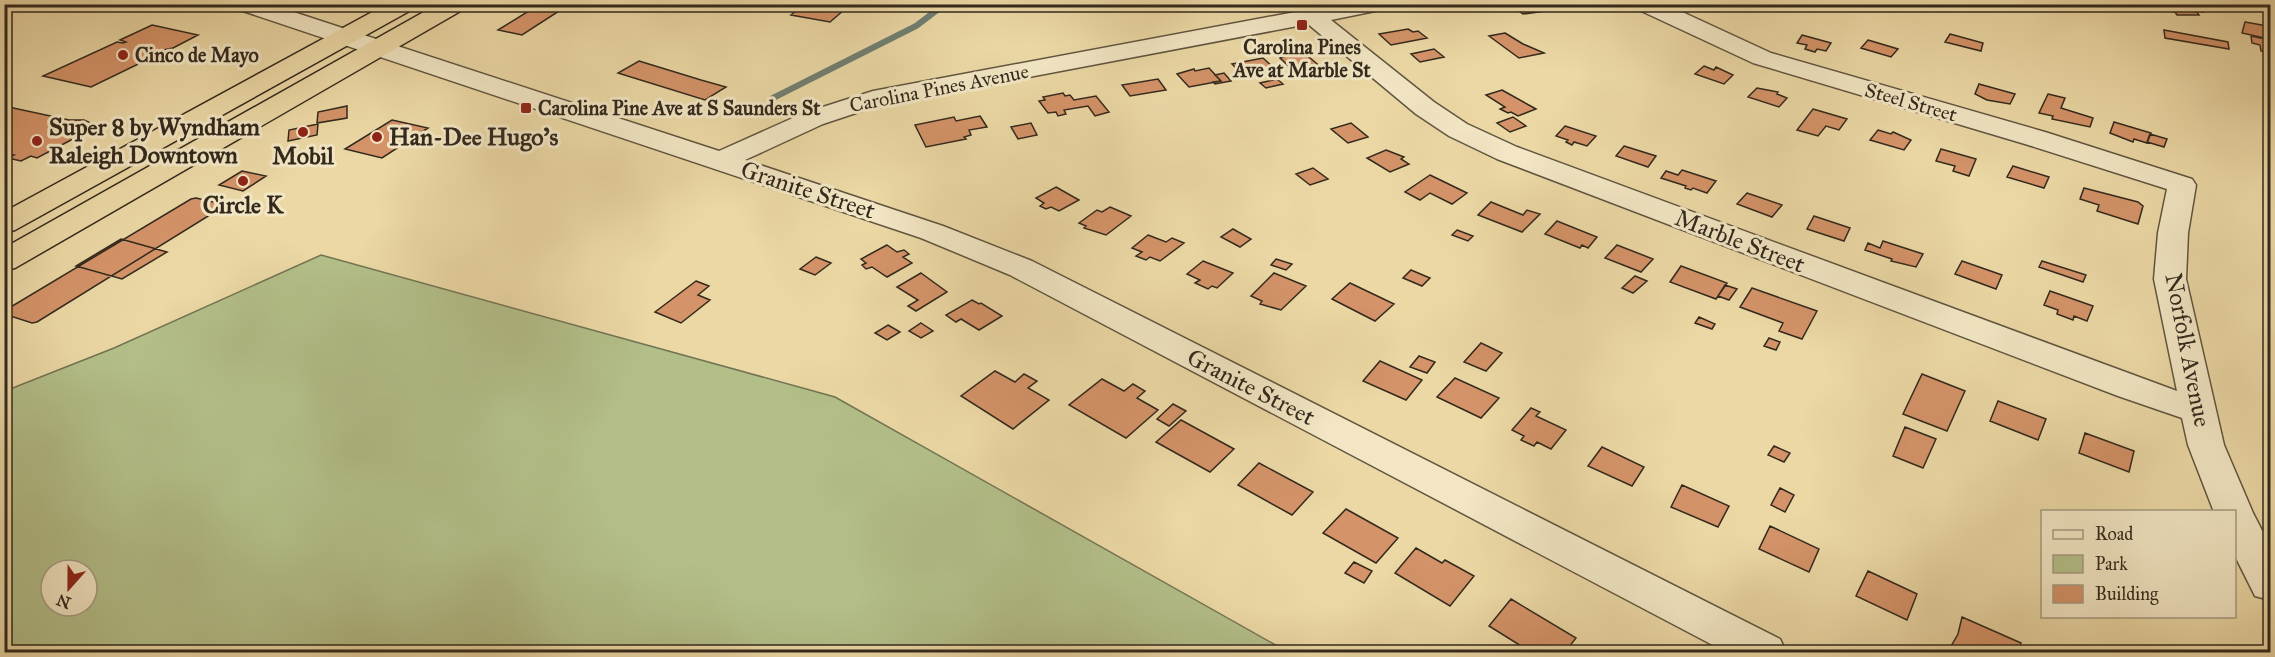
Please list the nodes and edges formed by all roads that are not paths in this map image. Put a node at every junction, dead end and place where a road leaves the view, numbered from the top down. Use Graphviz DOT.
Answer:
graph roads {
  1 [pos="245,4"];
  2 [pos="405,4"];
  3 [pos="456,4"];
  4 [pos="1377,4"];
  5 [pos="1645,4"];
  6 [pos="1312,16"];
  7 [pos="346,36"];
  8 [pos="379,48"];
  9 [pos="721,161"];
  10 [pos="2182,184"];
  11 [pos="4,224"];
  12 [pos="4,261"];
  13 [pos="2199,411"];
  14 [pos="2233,510"];
  15 [pos="2236,517"];
  16 [pos="2271,584"];
  17 [pos="1765,652"];
  1 -- 7 [label="street"];
  2 -- 7 [label="highway"];
  3 -- 8 [label="highway"];
  4 -- 6 [label="street, Carolina Pines Avenue"];
  5 -- 10 [label="street, Steel Street"];
  6 -- 9 [label="street, Carolina Pines Avenue"];
  6 -- 13 [label="street, Marble Street"];
  7 -- 8 [label="street"];
  7 -- 11 [label="highway"];
  8 -- 9 [label="street"];
  8 -- 12 [label="highway"];
  9 -- 17 [label="street, Granite Street"];
  10 -- 13 [label="street, Norfolk Avenue"];
  13 -- 14 [label="street, Norfolk Avenue"];
  15 -- 16 [label="street, Norfolk Avenue"];
}
